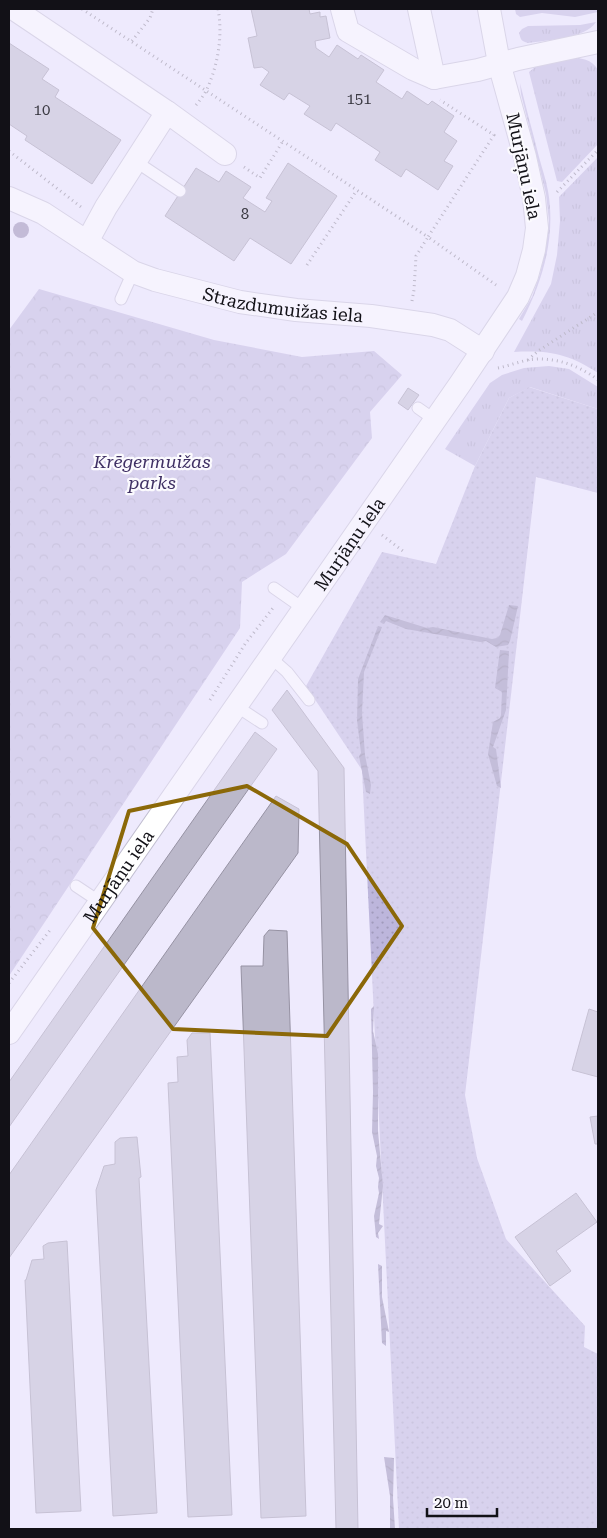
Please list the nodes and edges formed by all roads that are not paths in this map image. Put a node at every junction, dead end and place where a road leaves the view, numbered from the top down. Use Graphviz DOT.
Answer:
graph roads {
  1 [pos="14,9"];
  2 [pos="342,9"];
  3 [pos="419,9"];
  4 [pos="489,9"];
  5 [pos="598,42"];
  6 [pos="498,63"];
  7 [pos="436,89"];
  8 [pos="174,117"];
  9 [pos="224,154"];
  10 [pos="135,161"];
  11 [pos="180,192"];
  12 [pos="9,198"];
  13 [pos="87,242"];
  14 [pos="133,272"];
  15 [pos="121,299"];
  16 [pos="489,360"];
  17 [pos="274,588"];
  18 [pos="304,609"];
  19 [pos="270,657"];
  20 [pos="309,700"];
  21 [pos="236,706"];
  22 [pos="262,723"];
  23 [pos="76,886"];
  24 [pos="100,902"];
  25 [pos="9,1033"];
  1 -- 8 [label="street"];
  2 -- 7 [label="street"];
  3 -- 7 [label="street"];
  4 -- 6 [label="street, Murjāņu iela"];
  5 -- 6 [label="street"];
  6 -- 7 [label="street"];
  6 -- 16 [label="street, Murjāņu iela"];
  8 -- 9 [label="street"];
  8 -- 10 [label="street"];
  10 -- 11 [label="lane"];
  10 -- 13 [label="street"];
  12 -- 13 [label="street, Strazdumuižas iela"];
  13 -- 14 [label="street, Strazdumuižas iela"];
  14 -- 15 [label="lane"];
  14 -- 16 [label="street, Strazdumuižas iela"];
  16 -- 18 [label="street, Murjāņu iela"];
  17 -- 18 [label="lane"];
  18 -- 19 [label="street, Murjāņu iela"];
  19 -- 20 [label="lane"];
  19 -- 21 [label="street, Murjāņu iela"];
  21 -- 22 [label="lane"];
  21 -- 24 [label="street, Murjāņu iela"];
  23 -- 24 [label="lane"];
  24 -- 25 [label="street, Murjāņu iela"];
}
